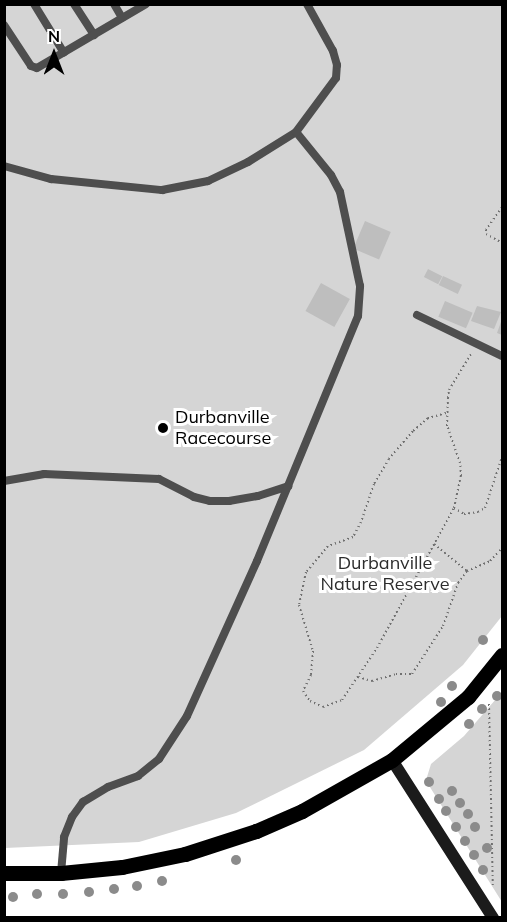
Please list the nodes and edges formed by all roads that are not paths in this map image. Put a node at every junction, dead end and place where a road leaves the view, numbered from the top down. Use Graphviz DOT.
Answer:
graph roads {
  1 [pos="34,4"];
  2 [pos="74,4"];
  3 [pos="114,4"];
  4 [pos="146,4"];
  5 [pos="308,4"];
  6 [pos="122,18"];
  7 [pos="4,25"];
  8 [pos="93,35"];
  9 [pos="64,53"];
  10 [pos="296,132"];
  11 [pos="4,166"];
  12 [pos="417,315"];
  13 [pos="502,356"];
  14 [pos="4,481"];
  15 [pos="288,486"];
  16 [pos="502,655"];
  17 [pos="392,760"];
  18 [pos="4,873"];
  19 [pos="61,873"];
  20 [pos="493,918"];
  1 -- 9 [label="lane"];
  2 -- 8 [label="lane"];
  3 -- 6 [label="lane"];
  4 -- 6 [label="lane"];
  5 -- 10 [label="lane"];
  6 -- 8 [label="lane"];
  7 -- 9 [label="lane"];
  8 -- 9 [label="lane"];
  10 -- 11 [label="lane"];
  10 -- 15 [label="lane"];
  12 -- 13 [label="lane"];
  14 -- 15 [label="lane"];
  15 -- 19 [label="lane"];
  16 -- 17 [label="main road"];
  17 -- 19 [label="main road"];
  17 -- 20 [label="main road"];
  18 -- 19 [label="main road"];
}
